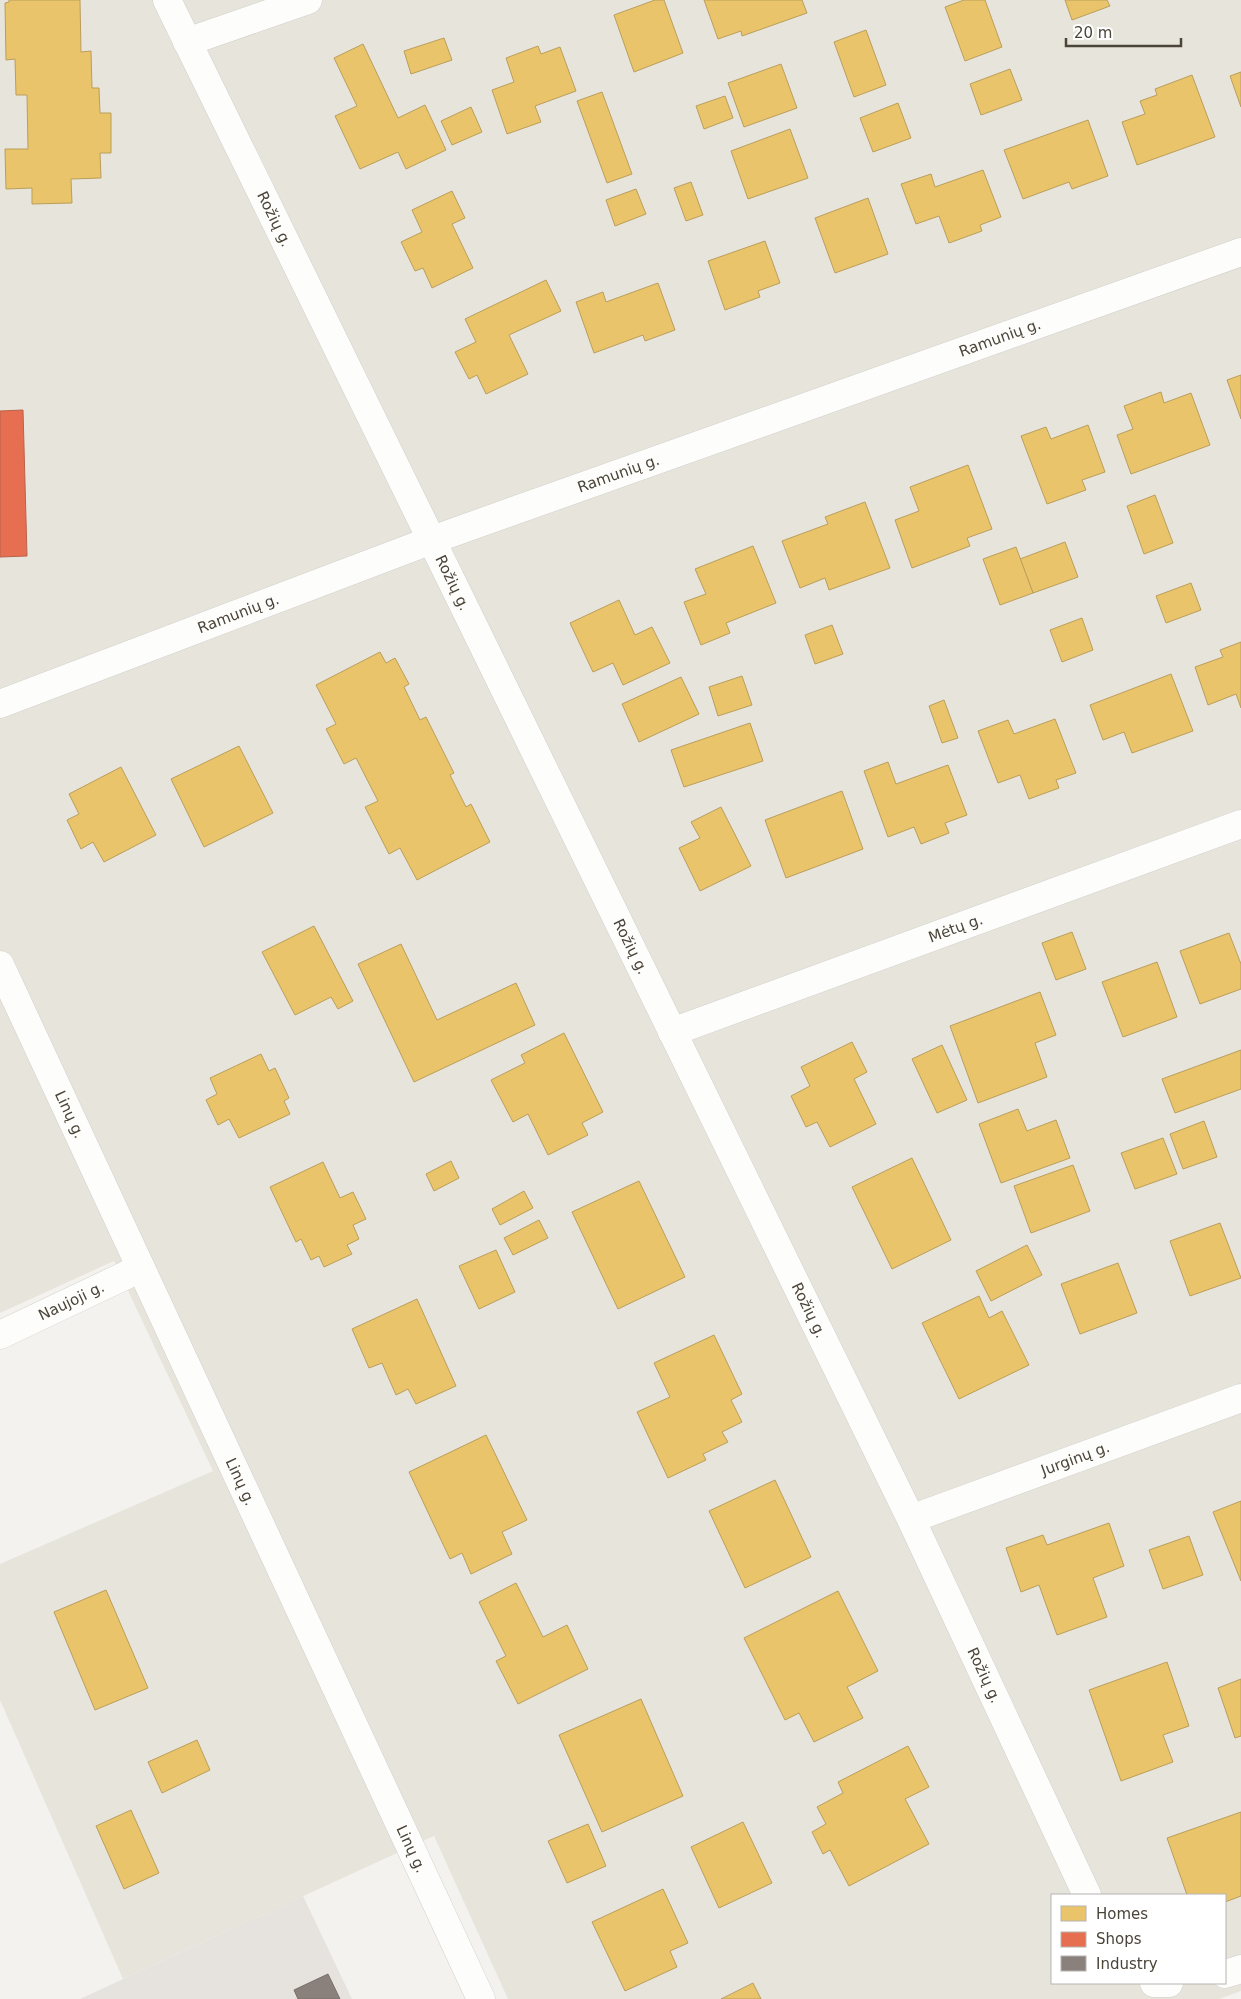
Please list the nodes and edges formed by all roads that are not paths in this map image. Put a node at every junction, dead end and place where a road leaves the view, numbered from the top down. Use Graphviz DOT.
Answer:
graph roads {
  1 [pos="167,0"];
  2 [pos="308,0"];
  3 [pos="187,42"];
  4 [pos="1241,252"];
  5 [pos="432,540"];
  6 [pos="0,704"];
  7 [pos="1241,824"];
  8 [pos="0,965"];
  9 [pos="672,1032"];
  10 [pos="141,1268"];
  11 [pos="0,1335"];
  12 [pos="1241,1398"];
  13 [pos="910,1518"];
  14 [pos="1087,1894"];
  15 [pos="1241,1969"];
  16 [pos="1226,1974"];
  17 [pos="481,1999"];
  1 -- 3 [label="street, Rožių g."];
  2 -- 3 [label="street"];
  3 -- 5 [label="street, Rožių g."];
  4 -- 5 [label="street, Ramunių g."];
  5 -- 6 [label="street, Ramunių g."];
  5 -- 9 [label="street, Rožių g."];
  7 -- 9 [label="street, Mėtų g."];
  8 -- 10 [label="street, Linų g."];
  9 -- 13 [label="street, Rožių g."];
  10 -- 11 [label="street, Naujoji g."];
  10 -- 17 [label="street, Linų g."];
  12 -- 13 [label="street, Jurginų g."];
  13 -- 14 [label="street, Rožių g."];
  15 -- 16 [label="street"];
}
